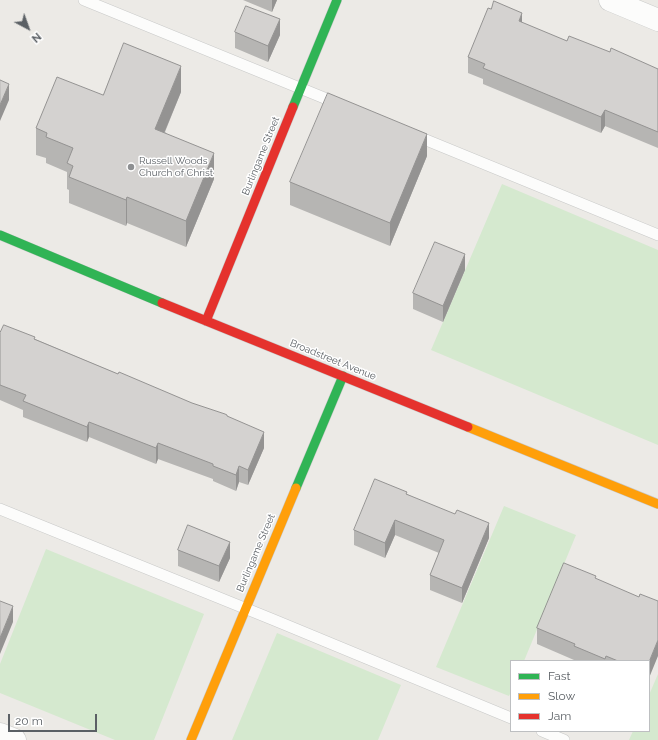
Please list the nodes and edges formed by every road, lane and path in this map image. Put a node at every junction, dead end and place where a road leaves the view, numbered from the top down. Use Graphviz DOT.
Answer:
graph roads {
  1 [pos="84,0"];
  2 [pos="337,0"];
  3 [pos="610,0"];
  4 [pos="658,20"];
  5 [pos="300,89"];
  6 [pos="348,108"];
  7 [pos="407,132"];
  8 [pos="658,235"];
  9 [pos="0,236"];
  10 [pos="206,321"];
  11 [pos="343,376"];
  12 [pos="658,504"];
  13 [pos="0,508"];
  14 [pos="245,608"];
  15 [pos="510,718"];
  16 [pos="544,732"];
  17 [pos="0,734"];
  18 [pos="15,740"];
  19 [pos="191,740"];
  20 [pos="564,740"];
  1 -- 5 [label="lane"];
  2 -- 5 [label="street, Burlingame Street"];
  3 -- 4 [label="street"];
  5 -- 6 [label="lane"];
  5 -- 10 [label="street, Burlingame Street"];
  7 -- 8 [label="lane"];
  9 -- 10 [label="street, Broadstreet Avenue"];
  10 -- 11 [label="street, Broadstreet Avenue"];
  11 -- 12 [label="street, Broadstreet Avenue"];
  11 -- 14 [label="street, Burlingame Street"];
  13 -- 14 [label="lane"];
  14 -- 15 [label="lane"];
  14 -- 19 [label="street, Burlingame Street"];
  16 -- 20 [label="lane"];
  17 -- 18 [label="street"];
}
